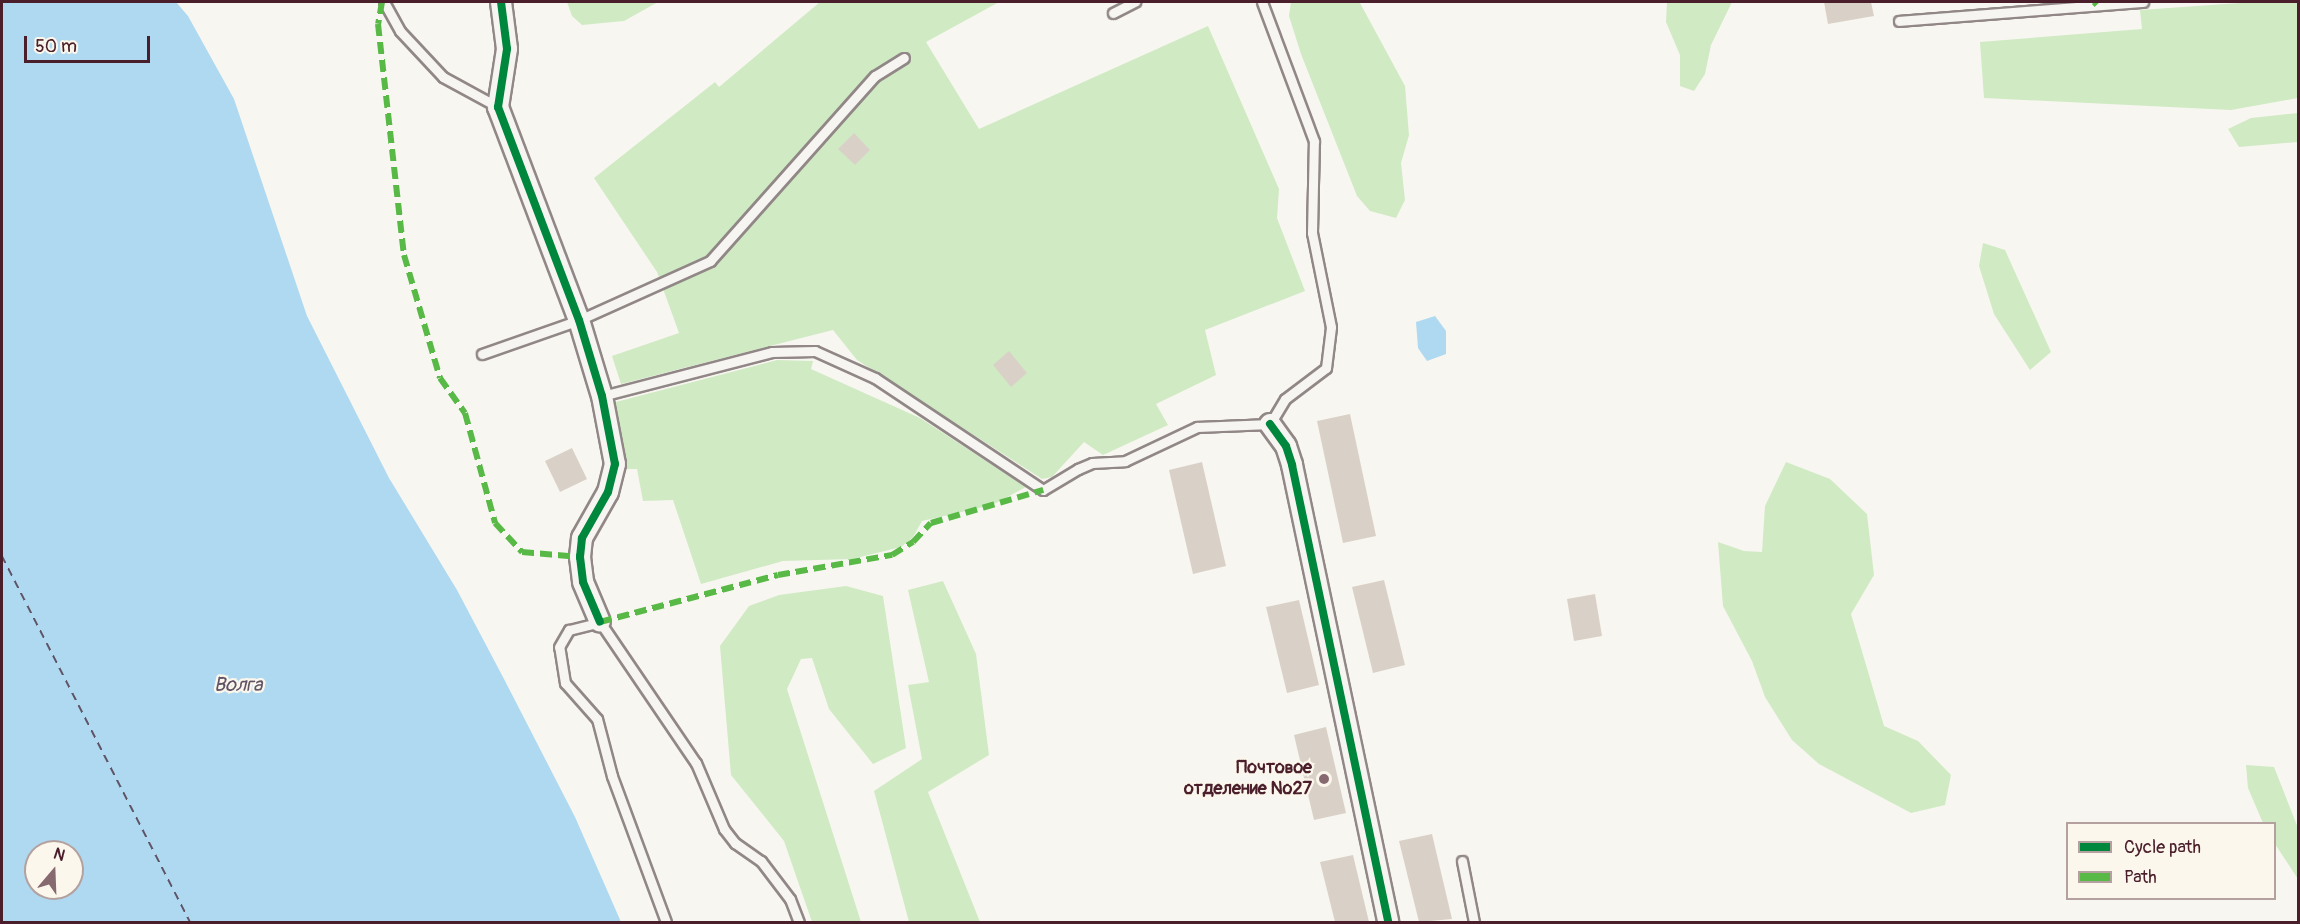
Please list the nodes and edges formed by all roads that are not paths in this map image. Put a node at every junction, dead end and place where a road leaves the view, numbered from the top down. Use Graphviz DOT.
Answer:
graph roads {
  1 [pos="384,2"];
  2 [pos="501,2"];
  3 [pos="1135,2"];
  4 [pos="1262,2"];
  5 [pos="2143,2"];
  6 [pos="1113,12"];
  7 [pos="1899,21"];
  8 [pos="904,58"];
  9 [pos="498,107"];
  10 [pos="579,320"];
  11 [pos="482,354"];
  12 [pos="602,396"];
  13 [pos="1270,424"];
  14 [pos="600,622"];
  15 [pos="1462,861"];
  16 [pos="666,922"];
  17 [pos="799,922"];
  18 [pos="1388,922"];
  19 [pos="1474,922"];
  1 -- 9 [label="lane"];
  2 -- 9 [label="street"];
  3 -- 6 [label="lane"];
  4 -- 13 [label="lane"];
  5 -- 7 [label="lane"];
  8 -- 10 [label="lane"];
  9 -- 10 [label="street"];
  10 -- 11 [label="lane"];
  10 -- 12 [label="street"];
  12 -- 13 [label="lane"];
  12 -- 14 [label="street"];
  13 -- 18 [label="street"];
  14 -- 16 [label="lane"];
  14 -- 17 [label="lane"];
  15 -- 19 [label="lane"];
}
